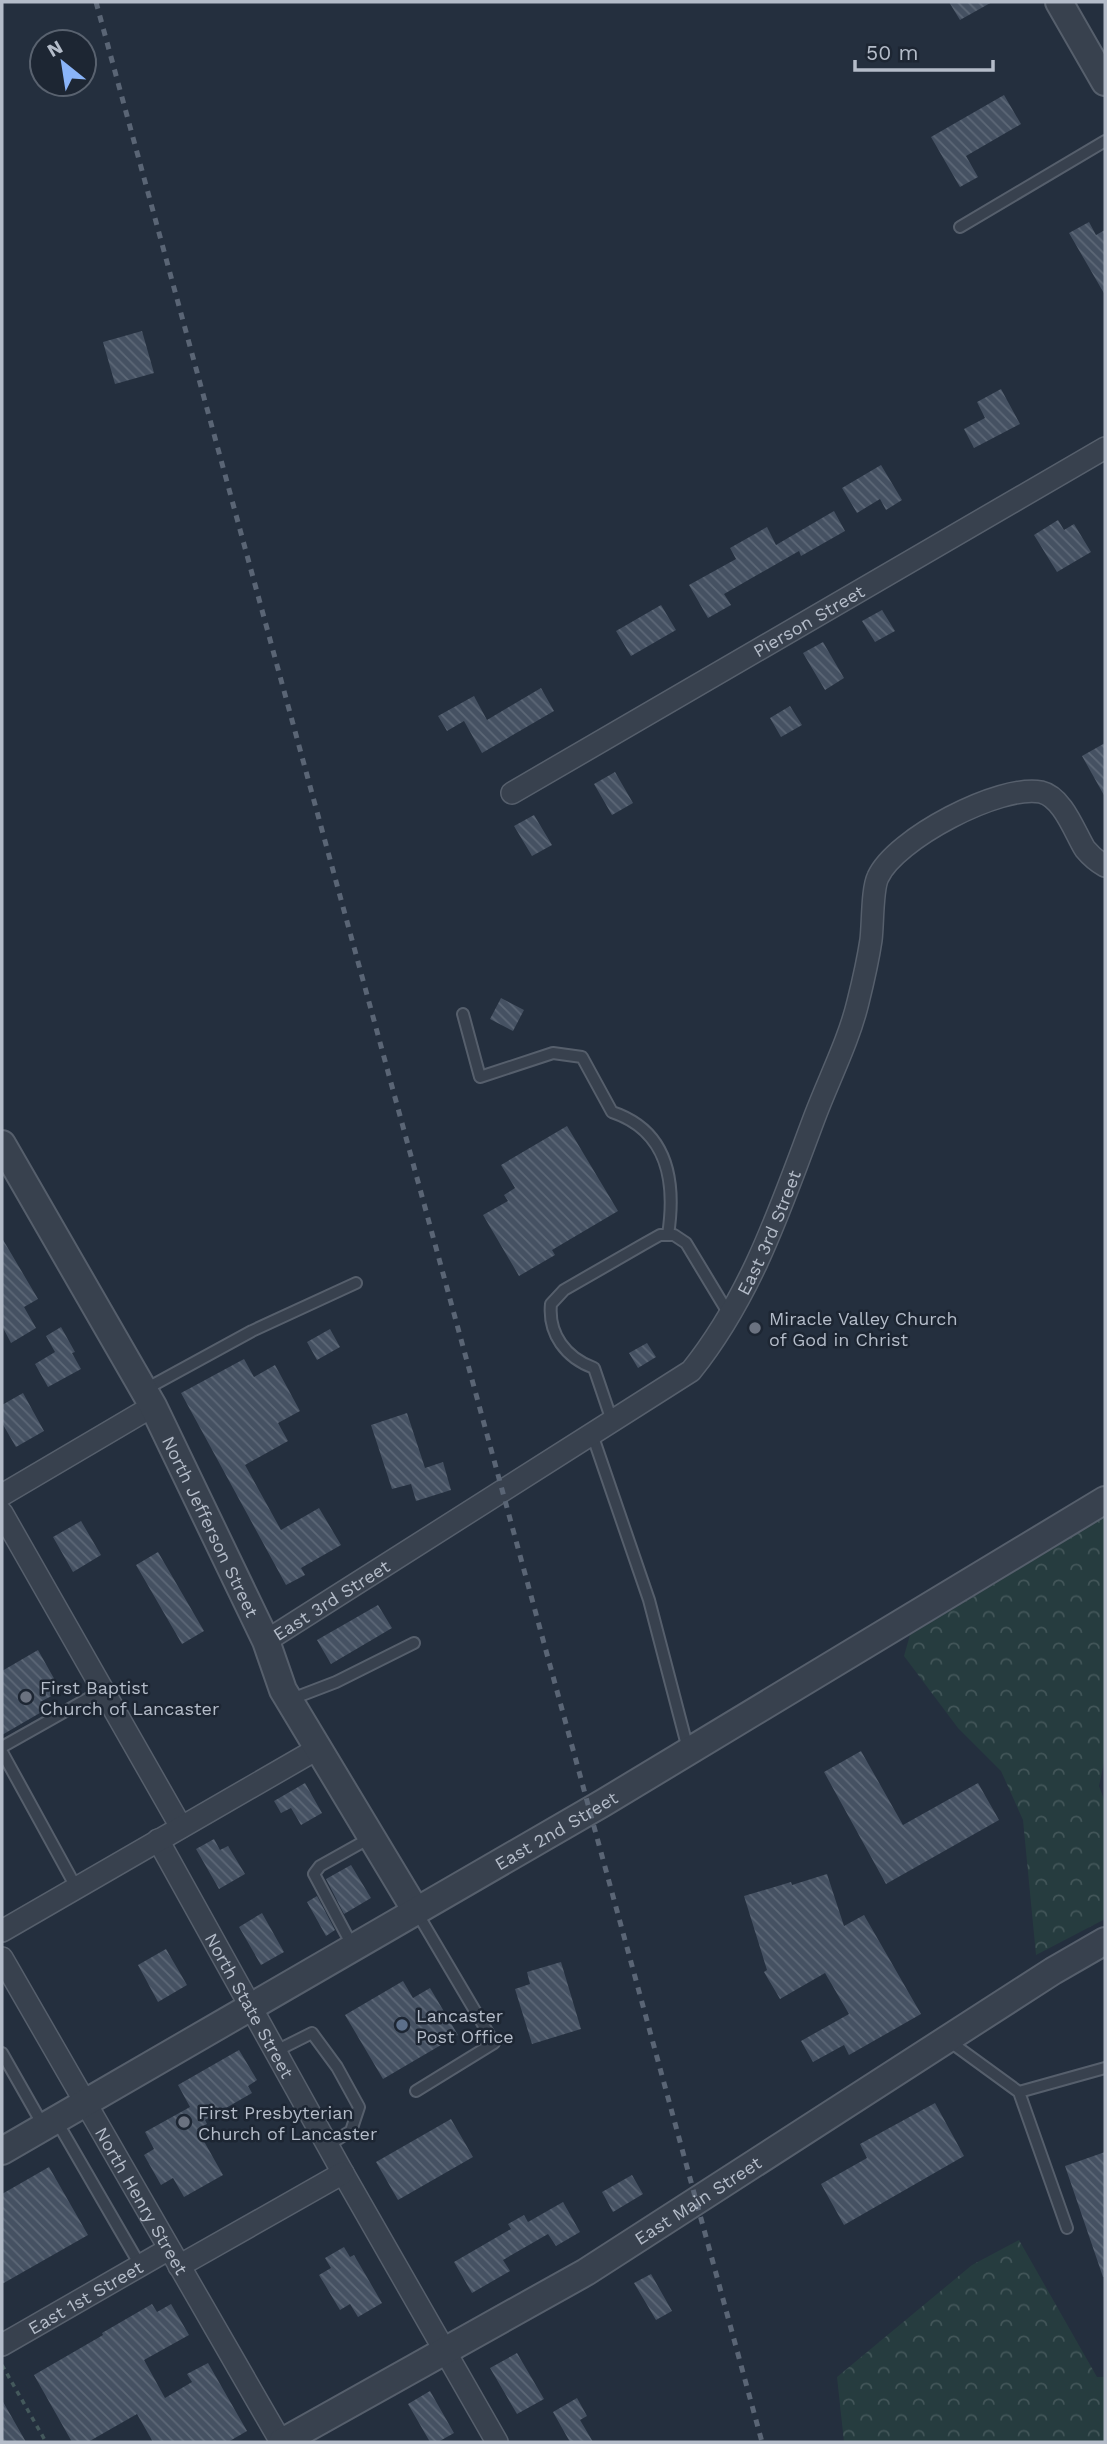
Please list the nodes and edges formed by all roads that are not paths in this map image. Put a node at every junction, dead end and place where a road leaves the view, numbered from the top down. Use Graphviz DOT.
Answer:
graph roads {
  1 [pos="1059,2"];
  2 [pos="1105,82"];
  3 [pos="1105,141"];
  4 [pos="960,227"];
  5 [pos="1105,448"];
  6 [pos="512,793"];
  7 [pos="1105,866"];
  8 [pos="463,1014"];
  9 [pos="2,1144"];
  10 [pos="668,1235"];
  11 [pos="356,1283"];
  12 [pos="730,1316"];
  13 [pos="149,1398"];
  14 [pos="612,1421"];
  15 [pos="592,1434"];
  16 [pos="2,1495"];
  17 [pos="1105,1500"];
  18 [pos="2,1513"];
  19 [pos="266,1641"];
  20 [pos="414,1643"];
  21 [pos="103,1690"];
  22 [pos="289,1700"];
  23 [pos="317,1749"];
  24 [pos="2,1750"];
  25 [pos="689,1751"];
  26 [pos="181,1827"];
  27 [pos="371,1838"];
  28 [pos="158,1840"];
  29 [pos="76,1887"];
  30 [pos="416,1911"];
  31 [pos="2,1931"];
  32 [pos="1105,1941"];
  33 [pos="353,1947"];
  34 [pos="2,1958"];
  35 [pos="252,2006"];
  36 [pos="946,2040"];
  37 [pos="276,2051"];
  38 [pos="2,2053"];
  39 [pos="1105,2068"];
  40 [pos="416,2091"];
  41 [pos="1019,2092"];
  42 [pos="85,2103"];
  43 [pos="50,2123"];
  44 [pos="328,2145"];
  45 [pos="2,2151"];
  46 [pos="343,2173"];
  47 [pos="1067,2228"];
  48 [pos="174,2257"];
  49 [pos="140,2265"];
  50 [pos="2,2345"];
  51 [pos="444,2352"];
  52 [pos="281,2442"];
  53 [pos="497,2442"];
  1 -- 2 [label="street"];
  3 -- 4 [label="lane"];
  5 -- 6 [label="street, Pierson Street"];
  7 -- 12 [label="street, East 3rd Street"];
  8 -- 10 [label="lane"];
  9 -- 13 [label="street, North Jefferson Street"];
  10 -- 12 [label="lane"];
  10 -- 14 [label="lane"];
  11 -- 13 [label="lane"];
  12 -- 14 [label="street, East 3rd Street"];
  13 -- 16 [label="street"];
  13 -- 19 [label="street, North Jefferson Street"];
  14 -- 15 [label="street, East 3rd Street"];
  15 -- 19 [label="street, East 3rd Street"];
  15 -- 25 [label="lane"];
  17 -- 25 [label="street, East 2nd Street"];
  18 -- 21 [label="street"];
  19 -- 22 [label="street, North Jefferson Street"];
  20 -- 22 [label="lane"];
  21 -- 24 [label="lane"];
  21 -- 26 [label="street"];
  22 -- 23 [label="street, North Jefferson Street"];
  23 -- 26 [label="street"];
  23 -- 27 [label="street, North Jefferson Street"];
  24 -- 29 [label="lane"];
  25 -- 30 [label="street, East 2nd Street"];
  26 -- 28 [label="street"];
  27 -- 30 [label="street, North Jefferson Street"];
  27 -- 33 [label="lane"];
  28 -- 29 [label="street"];
  28 -- 35 [label="street, North State Street"];
  29 -- 31 [label="street"];
  30 -- 33 [label="street, East 2nd Street"];
  30 -- 40 [label="lane"];
  32 -- 36 [label="street, East Main Street"];
  33 -- 35 [label="street, East 2nd Street"];
  34 -- 42 [label="street, North Henry Street"];
  35 -- 37 [label="street, North State Street"];
  35 -- 42 [label="street, East 2nd Street"];
  36 -- 41 [label="lane"];
  36 -- 51 [label="street, East Main Street"];
  37 -- 44 [label="street, North State Street"];
  37 -- 44 [label="lane"];
  38 -- 43 [label="lane"];
  39 -- 41 [label="lane"];
  41 -- 47 [label="lane"];
  42 -- 43 [label="street, East 2nd Street"];
  42 -- 48 [label="street, North Henry Street"];
  43 -- 45 [label="street, East 2nd Street"];
  43 -- 49 [label="lane"];
  44 -- 46 [label="street, North State Street"];
  46 -- 48 [label="street, East 1st Street"];
  46 -- 51 [label="street, North State Street"];
  48 -- 49 [label="street, East 1st Street"];
  48 -- 52 [label="street, North Henry Street"];
  49 -- 50 [label="street, East 1st Street"];
  51 -- 52 [label="street, East Main Street"];
  51 -- 53 [label="street, North State Street"];
}
